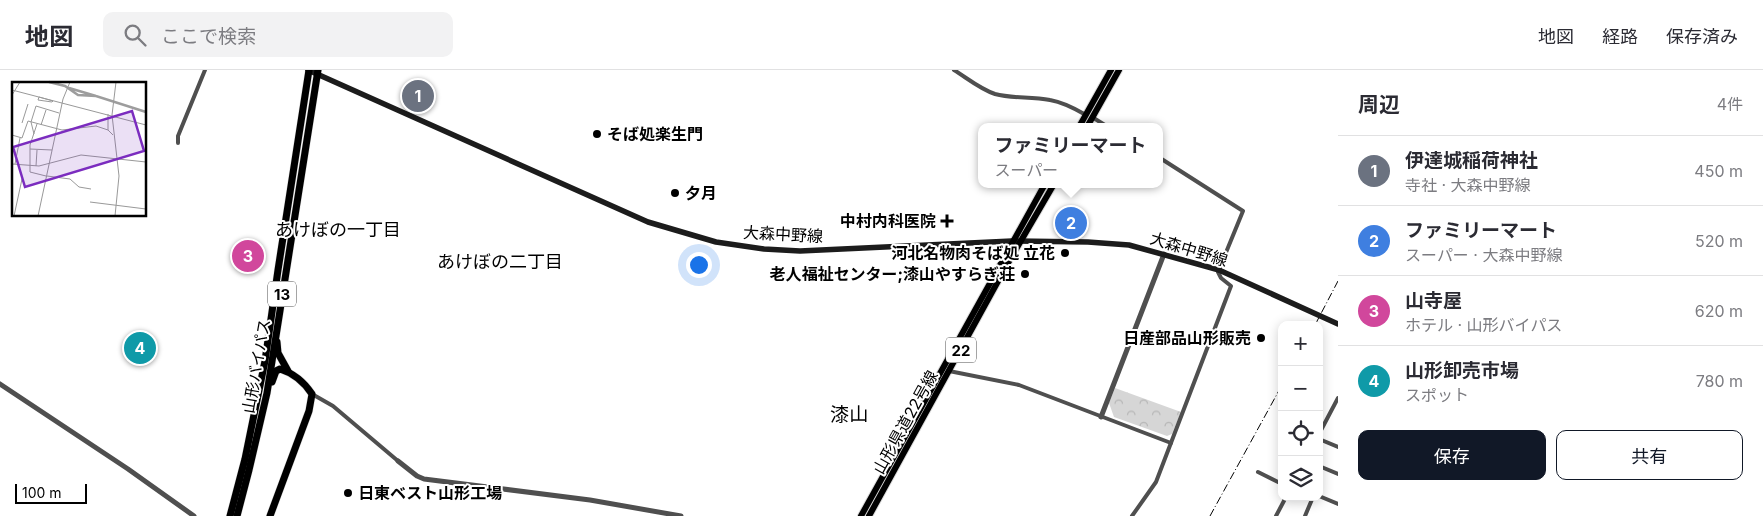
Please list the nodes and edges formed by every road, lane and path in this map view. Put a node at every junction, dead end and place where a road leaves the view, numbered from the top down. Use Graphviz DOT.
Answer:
graph roads {
  1 [pos="205,70"];
  2 [pos="309,70"];
  3 [pos="954,70"];
  4 [pos="1111,70"];
  5 [pos="1119,70"];
  6 [pos="317,72"];
  7 [pos="1089,116"];
  8 [pos="1083,123"];
  9 [pos="1088,123"];
  10 [pos="1101,123"];
  11 [pos="178,143"];
  12 [pos="1163,160"];
  13 [pos="1043,188"];
  14 [pos="1052,188"];
  15 [pos="1012,241"];
  16 [pos="1021,241"];
  17 [pos="1164,254"];
  18 [pos="1219,270"];
  19 [pos="285,273"];
  20 [pos="1338,324"];
  21 [pos="950,371"];
  22 [pos="288,372"];
  23 [pos="0,384"];
  24 [pos="312,394"];
  25 [pos="1338,398"];
  26 [pos="1100,416"];
  27 [pos="260,422"];
  28 [pos="1323,426"];
  29 [pos="1323,441"];
  30 [pos="1171,443"];
  31 [pos="1338,447"];
  32 [pos="398,461"];
  33 [pos="1323,468"];
  34 [pos="1258,472"];
  35 [pos="1338,474"];
  36 [pos="1278,482"];
  37 [pos="1323,498"];
  38 [pos="1284,501"];
  39 [pos="1311,501"];
  40 [pos="1338,504"];
  41 [pos="194,516"];
  42 [pos="230,516"];
  43 [pos="237,516"];
  44 [pos="270,516"];
  45 [pos="681,516"];
  46 [pos="861,516"];
  47 [pos="869,516"];
  48 [pos="1132,516"];
  49 [pos="1276,516"];
  50 [pos="1305,516"];
  1 -- 11 [label="street"];
  2 -- 6 [label="main road, 大森中野線"];
  2 -- 42 [label="highway, 山形バイパス / 13"];
  3 -- 7 [label="street"];
  4 -- 7 [label="main road"];
  5 -- 7 [label="main road"];
  6 -- 15 [label="main road, 大森中野線"];
  6 -- 19 [label="highway, 山形バイパス / 13"];
  7 -- 8 [label="main road"];
  7 -- 9 [label="main road"];
  7 -- 10 [label="street"];
  12 -- 18 [label="street"];
  13 -- 15 [label="main road, 山形県道22号線 / 22"];
  14 -- 16 [label="main road, 山形県道22号線 / 22"];
  15 -- 16 [label="main road, 大森中野線"];
  15 -- 46 [label="main road, 山形県道22号線 / 22"];
  16 -- 17 [label="main road, 大森中野線"];
  16 -- 21 [label="main road, 山形県道22号線 / 22"];
  17 -- 18 [label="main road, 大森中野線"];
  17 -- 26 [label="street"];
  18 -- 20 [label="main road, 大森中野線, bridge"];
  18 -- 30 [label="street"];
  19 -- 22 [label="highway"];
  19 -- 27 [label="highway, 山形バイパス / 13"];
  21 -- 26 [label="street"];
  21 -- 47 [label="main road, 山形県道22号線 / 22"];
  22 -- 24 [label="highway"];
  22 -- 27 [label="highway"];
  23 -- 41 [label="street"];
  24 -- 32 [label="street"];
  24 -- 44 [label="highway"];
  25 -- 28 [label="street"];
  26 -- 30 [label="street"];
  27 -- 43 [label="highway, 山形バイパス / 13"];
  29 -- 31 [label="street"];
  30 -- 48 [label="street"];
  32 -- 45 [label="street"];
  33 -- 35 [label="street"];
  34 -- 36 [label="street"];
  37 -- 40 [label="street"];
  38 -- 49 [label="street"];
  39 -- 50 [label="street"];
}
